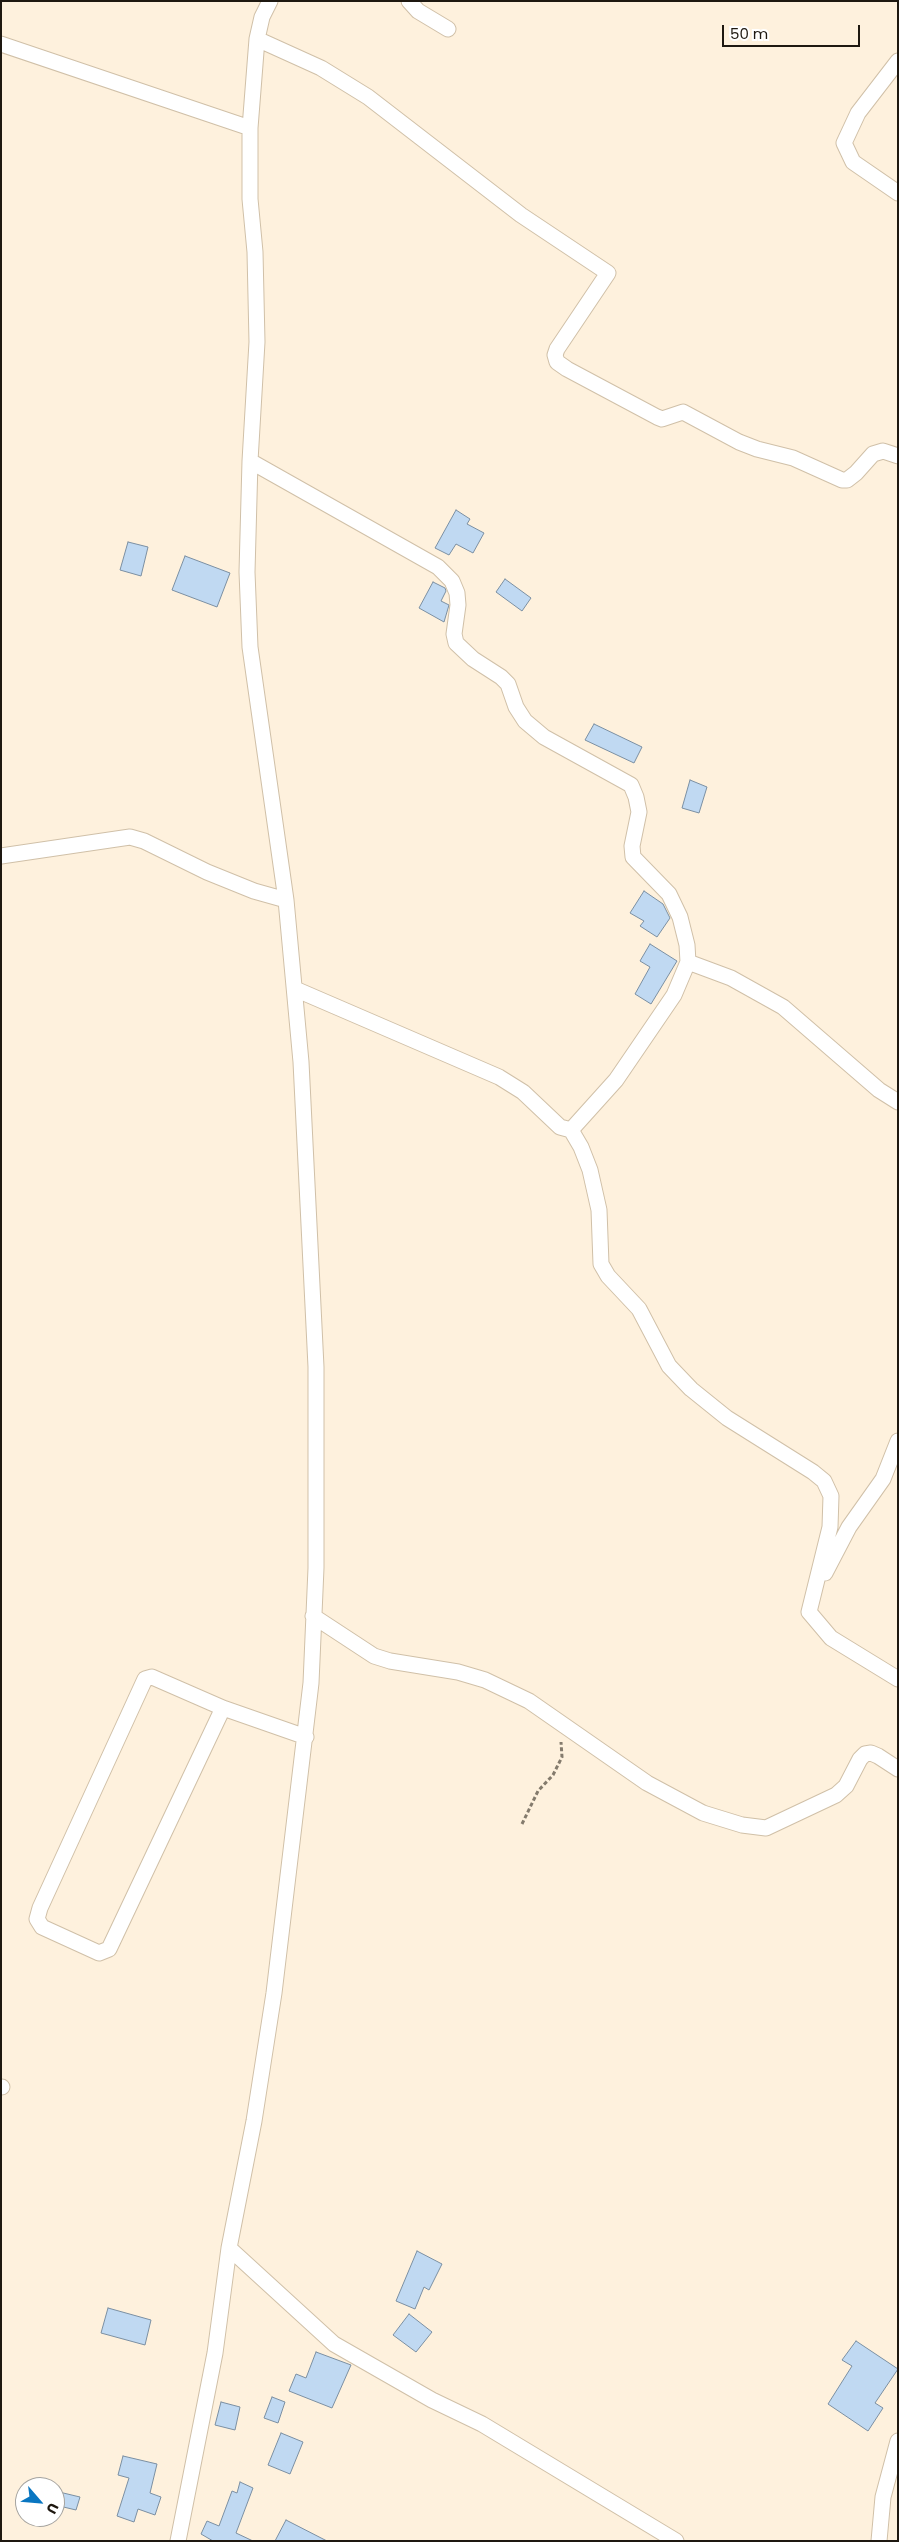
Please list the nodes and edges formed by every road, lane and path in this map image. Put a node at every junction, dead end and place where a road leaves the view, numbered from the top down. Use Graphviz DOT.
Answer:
graph roads {
  1 [pos="270,1"];
  2 [pos="408,1"];
  3 [pos="448,29"];
  4 [pos="257,39"];
  5 [pos="1,44"];
  6 [pos="898,61"];
  7 [pos="250,128"];
  8 [pos="898,192"];
  9 [pos="898,456"];
  10 [pos="250,461"];
  11 [pos="1,856"];
  12 [pos="286,900"];
  13 [pos="688,962"];
  14 [pos="295,989"];
  15 [pos="898,1102"];
  16 [pos="571,1130"];
  17 [pos="898,1441"];
  18 [pos="810,1603"];
  19 [pos="313,1616"];
  20 [pos="898,1679"];
  21 [pos="223,1708"];
  22 [pos="556,1719"];
  23 [pos="306,1737"];
  24 [pos="898,1769"];
  25 [pos="522,1824"];
  26 [pos="229,2248"];
  27 [pos="898,2441"];
  28 [pos="178,2541"];
  29 [pos="676,2541"];
  30 [pos="879,2541"];
  1 -- 4 [label="street"];
  2 -- 3 [label="street"];
  4 -- 7 [label="street"];
  4 -- 9 [label="street"];
  5 -- 7 [label="street"];
  6 -- 8 [label="street"];
  7 -- 10 [label="street"];
  10 -- 12 [label="street"];
  10 -- 13 [label="street"];
  11 -- 12 [label="street"];
  12 -- 14 [label="street"];
  13 -- 15 [label="street"];
  13 -- 16 [label="street"];
  14 -- 16 [label="street"];
  14 -- 19 [label="street"];
  16 -- 18 [label="street"];
  17 -- 18 [label="street"];
  18 -- 20 [label="street"];
  19 -- 22 [label="street"];
  19 -- 23 [label="street"];
  21 -- 21 [label="street"];
  21 -- 23 [label="street"];
  22 -- 24 [label="street"];
  22 -- 25 [label="path"];
  23 -- 26 [label="street"];
  26 -- 28 [label="street"];
  26 -- 29 [label="street"];
  27 -- 30 [label="street"];
}
